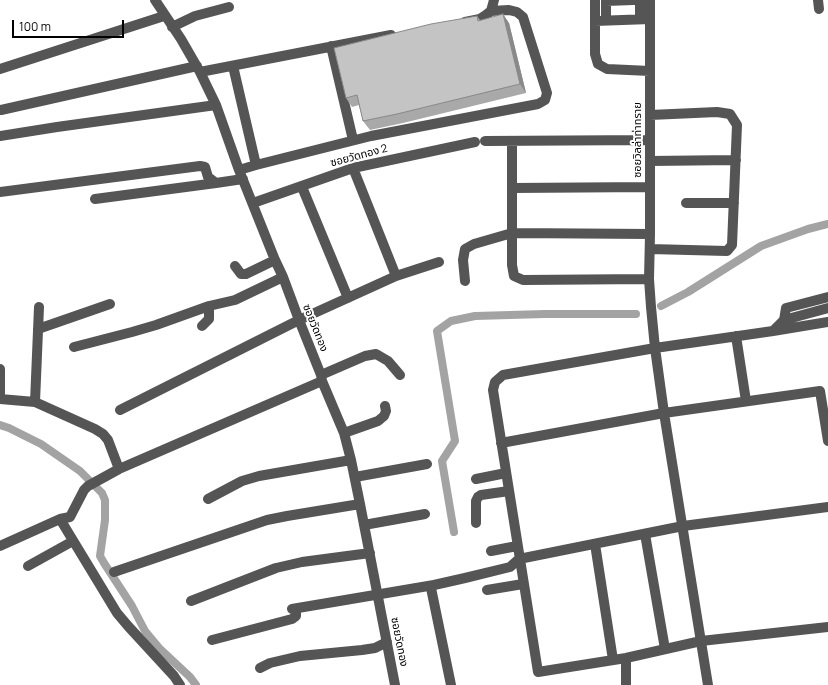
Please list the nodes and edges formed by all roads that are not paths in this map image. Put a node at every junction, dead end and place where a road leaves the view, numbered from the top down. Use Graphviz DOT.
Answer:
graph roads {
  1 [pos="155,0"];
  2 [pos="494,0"];
  3 [pos="595,0"];
  4 [pos="606,0"];
  5 [pos="633,0"];
  6 [pos="640,0"];
  7 [pos="650,0"];
  8 [pos="229,7"];
  9 [pos="491,11"];
  10 [pos="164,16"];
  11 [pos="645,19"];
  12 [pos="606,20"];
  13 [pos="595,21"];
  14 [pos="456,23"];
  15 [pos="172,27"];
  16 [pos="401,33"];
  17 [pos="331,46"];
  18 [pos="233,66"];
  19 [pos="0,69"];
  20 [pos="198,69"];
  21 [pos="650,71"];
  22 [pos="216,105"];
  23 [pos="1,110"];
  24 [pos="650,115"];
  25 [pos="0,136"];
  26 [pos="353,140"];
  27 [pos="650,140"];
  28 [pos="512,141"];
  29 [pos="736,160"];
  30 [pos="650,161"];
  31 [pos="256,165"];
  32 [pos="353,168"];
  33 [pos="241,175"];
  34 [pos="216,182"];
  35 [pos="302,187"];
  36 [pos="650,187"];
  37 [pos="512,188"];
  38 [pos="0,192"];
  39 [pos="95,199"];
  40 [pos="734,202"];
  41 [pos="253,203"];
  42 [pos="686,203"];
  43 [pos="512,233"];
  44 [pos="650,234"];
  45 [pos="650,250"];
  46 [pos="275,260"];
  47 [pos="440,262"];
  48 [pos="235,266"];
  49 [pos="396,276"];
  50 [pos="283,277"];
  51 [pos="650,279"];
  52 [pos="465,281"];
  53 [pos="828,297"];
  54 [pos="348,298"];
  55 [pos="110,304"];
  56 [pos="209,306"];
  57 [pos="39,307"];
  58 [pos="828,308"];
  59 [pos="299,320"];
  60 [pos="784,320"];
  61 [pos="828,322"];
  62 [pos="202,326"];
  63 [pos="38,330"];
  64 [pos="773,331"];
  65 [pos="736,336"];
  66 [pos="74,347"];
  67 [pos="655,348"];
  68 [pos="0,369"];
  69 [pos="400,375"];
  70 [pos="321,378"];
  71 [pos="824,390"];
  72 [pos="0,399"];
  73 [pos="746,401"];
  74 [pos="35,402"];
  75 [pos="385,406"];
  76 [pos="120,410"];
  77 [pos="664,413"];
  78 [pos="344,433"];
  79 [pos="828,441"];
  80 [pos="501,443"];
  81 [pos="351,460"];
  82 [pos="427,464"];
  83 [pos="119,469"];
  84 [pos="506,472"];
  85 [pos="355,477"];
  86 [pos="476,479"];
  87 [pos="509,491"];
  88 [pos="208,499"];
  89 [pos="360,504"];
  90 [pos="828,507"];
  91 [pos="426,514"];
  92 [pos="60,519"];
  93 [pos="476,523"];
  94 [pos="364,525"];
  95 [pos="683,526"];
  96 [pos="644,534"];
  97 [pos="73,541"];
  98 [pos="595,544"];
  99 [pos="0,546"];
  100 [pos="517,546"];
  101 [pos="492,552"];
  102 [pos="370,553"];
  103 [pos="519,559"];
  104 [pos="28,566"];
  105 [pos="114,572"];
  106 [pos="523,584"];
  107 [pos="434,585"];
  108 [pos="487,590"];
  109 [pos="378,594"];
  110 [pos="191,601"];
  111 [pos="828,627"];
  112 [pos="212,640"];
  113 [pos="701,641"];
  114 [pos="387,642"];
  115 [pos="665,649"];
  116 [pos="626,658"];
  117 [pos="613,660"];
  118 [pos="260,668"];
  119 [pos="180,685"];
  120 [pos="395,685"];
  121 [pos="451,685"];
  122 [pos="626,685"];
  123 [pos="708,685"];
  1 -- 10 [label="street, ซอยวัดทอง"];
  2 -- 9 [label="street"];
  3 -- 13 [label="street"];
  4 -- 5 [label="street"];
  4 -- 12 [label="street"];
  6 -- 11 [label="street"];
  7 -- 11 [label="street, ซอยวิลล่าท่าทราย"];
  8 -- 15 [label="street"];
  9 -- 14 [label="street"];
  9 -- 26 [label="street"];
  10 -- 15 [label="street, ซอยวัดทอง"];
  10 -- 19 [label="street"];
  11 -- 12 [label="street"];
  11 -- 21 [label="street, ซอยวิลล่าท่าทราย"];
  12 -- 13 [label="street"];
  13 -- 21 [label="street"];
  15 -- 20 [label="street, ซอยวัดทอง"];
  16 -- 17 [label="street"];
  17 -- 18 [label="street"];
  17 -- 26 [label="street"];
  18 -- 20 [label="street"];
  18 -- 31 [label="street"];
  20 -- 22 [label="street, ซอยวัดทอง"];
  20 -- 23 [label="street"];
  21 -- 24 [label="street, ซอยวิลล่าท่าทราย"];
  22 -- 25 [label="street"];
  22 -- 33 [label="street, ซอยวัดทอง"];
  24 -- 27 [label="street, ซอยวิลล่าท่าทราย"];
  24 -- 29 [label="street"];
  26 -- 31 [label="street"];
  27 -- 28 [label="street, ซอยวัดทอง 2"];
  27 -- 30 [label="street, ซอยวิลล่าท่าทราย"];
  28 -- 32 [label="street, ซอยวัดทอง 2"];
  28 -- 37 [label="street"];
  29 -- 30 [label="street"];
  29 -- 40 [label="street"];
  30 -- 36 [label="street, ซอยวิลล่าท่าทราย"];
  31 -- 33 [label="street"];
  32 -- 35 [label="street, ซอยวัดทอง 2"];
  32 -- 49 [label="street"];
  33 -- 34 [label="street"];
  33 -- 41 [label="street, ซอยวัดทอง"];
  34 -- 38 [label="street"];
  34 -- 39 [label="street"];
  35 -- 41 [label="street, ซอยวัดทอง 2"];
  35 -- 54 [label="street"];
  36 -- 37 [label="street"];
  36 -- 44 [label="street, ซอยวิลล่าท่าทราย"];
  37 -- 43 [label="street"];
  40 -- 42 [label="street"];
  40 -- 45 [label="street"];
  41 -- 46 [label="street, ซอยวัดทอง"];
  43 -- 44 [label="street"];
  43 -- 51 [label="street"];
  43 -- 52 [label="street"];
  44 -- 45 [label="street, ซอยวิลล่าท่าทราย"];
  45 -- 51 [label="street, ซอยวิลล่าท่าทราย"];
  46 -- 48 [label="street"];
  46 -- 50 [label="street, ซอยวัดทอง"];
  47 -- 49 [label="street"];
  49 -- 54 [label="street"];
  50 -- 56 [label="street"];
  50 -- 59 [label="street, ซอยวัดทอง"];
  51 -- 67 [label="street, ซอยวิลล่าท่าทราย"];
  53 -- 60 [label="street"];
  54 -- 59 [label="street"];
  55 -- 63 [label="street"];
  56 -- 62 [label="street"];
  56 -- 66 [label="street"];
  57 -- 63 [label="street"];
  58 -- 60 [label="street"];
  59 -- 70 [label="street, ซอยวัดทอง"];
  59 -- 76 [label="street"];
  60 -- 64 [label="street"];
  61 -- 64 [label="street"];
  63 -- 74 [label="street"];
  64 -- 65 [label="street"];
  65 -- 67 [label="street"];
  65 -- 73 [label="street"];
  67 -- 77 [label="street, ซอยวิลล่าท่าทราย"];
  67 -- 80 [label="street"];
  68 -- 72 [label="street"];
  69 -- 70 [label="street"];
  70 -- 78 [label="street, ซอยวัดทอง"];
  70 -- 83 [label="street"];
  71 -- 73 [label="street"];
  71 -- 79 [label="street"];
  72 -- 74 [label="street"];
  73 -- 77 [label="street"];
  74 -- 83 [label="street"];
  75 -- 78 [label="street"];
  77 -- 80 [label="street"];
  77 -- 95 [label="street, ซอยวิลล่าท่าทราย"];
  78 -- 81 [label="street, ซอยวัดทอง"];
  80 -- 84 [label="street"];
  81 -- 85 [label="street, ซอยวัดทอง"];
  81 -- 88 [label="street"];
  82 -- 85 [label="street"];
  83 -- 92 [label="street"];
  84 -- 86 [label="street"];
  84 -- 87 [label="street"];
  85 -- 89 [label="street, ซอยวัดทอง"];
  87 -- 93 [label="street"];
  87 -- 100 [label="street"];
  89 -- 94 [label="street, ซอยวัดทอง"];
  89 -- 105 [label="street"];
  90 -- 95 [label="street"];
  91 -- 94 [label="street"];
  92 -- 97 [label="street"];
  92 -- 99 [label="street"];
  94 -- 102 [label="street, ซอยวัดทอง"];
  95 -- 96 [label="street"];
  95 -- 113 [label="street, ซอยวิลล่าท่าทราย"];
  96 -- 98 [label="street"];
  96 -- 115 [label="street"];
  97 -- 104 [label="street"];
  97 -- 119 [label="street"];
  98 -- 103 [label="street"];
  98 -- 117 [label="street"];
  100 -- 101 [label="street"];
  100 -- 103 [label="street"];
  102 -- 109 [label="street, ซอยวัดทอง"];
  102 -- 110 [label="street"];
  103 -- 106 [label="street"];
  103 -- 107 [label="street"];
  106 -- 108 [label="street"];
  106 -- 117 [label="street"];
  107 -- 109 [label="street"];
  107 -- 121 [label="street"];
  109 -- 112 [label="street"];
  109 -- 114 [label="street, ซอยวัดทอง"];
  111 -- 113 [label="street"];
  113 -- 115 [label="street"];
  113 -- 123 [label="street, ซอยวิลล่าท่าทราย"];
  114 -- 118 [label="street"];
  114 -- 120 [label="street, ซอยวัดทอง"];
  115 -- 116 [label="street"];
  116 -- 117 [label="street"];
  116 -- 122 [label="street"];
}
